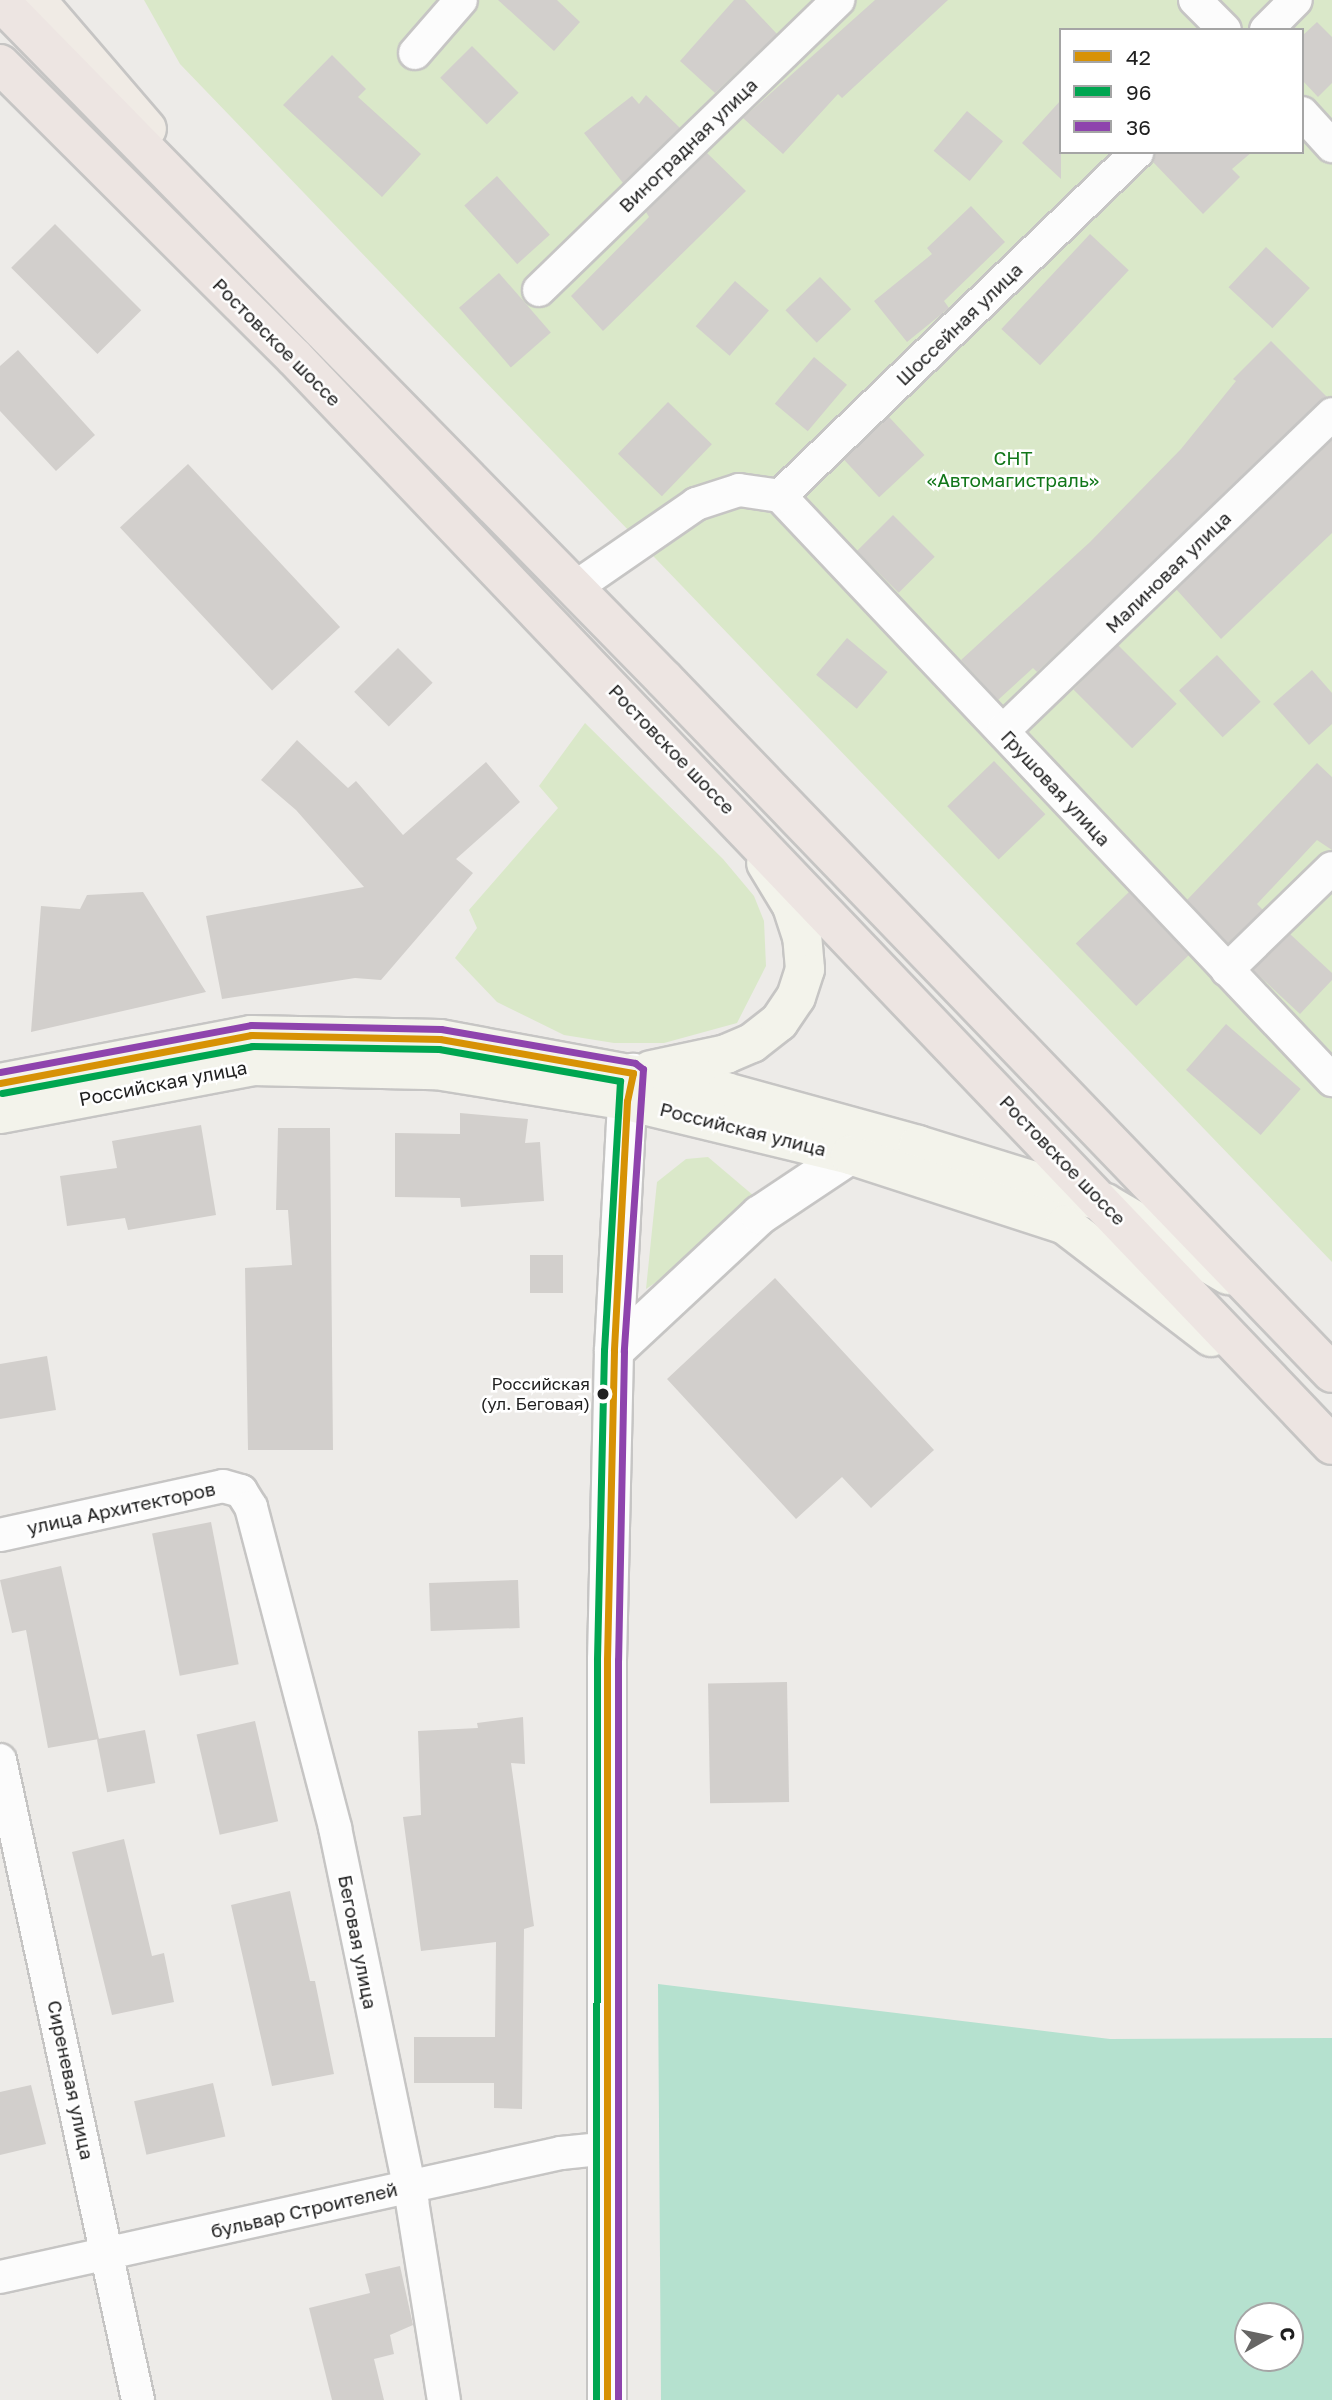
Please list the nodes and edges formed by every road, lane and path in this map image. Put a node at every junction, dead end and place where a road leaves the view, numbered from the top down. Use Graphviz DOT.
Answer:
graph roads {
  1 [pos="36,0"];
  2 [pos="461,0"];
  3 [pos="838,0"];
  4 [pos="1195,0"];
  5 [pos="1296,0"];
  6 [pos="0,1"];
  7 [pos="1222,28"];
  8 [pos="1268,28"];
  9 [pos="415,53"];
  10 [pos="0,64"];
  11 [pos="1304,115"];
  12 [pos="1332,146"];
  13 [pos="1136,154"];
  14 [pos="539,290"];
  15 [pos="303,312"];
  16 [pos="1332,414"];
  17 [pos="780,496"];
  18 [pos="573,589"];
  19 [pos="1003,731"];
  20 [pos="742,822"];
  21 [pos="1332,868"];
  22 [pos="1227,970"];
  23 [pos="1332,1080"];
  24 [pos="0,1083"];
  25 [pos="630,1087"];
  26 [pos="0,1114"];
  27 [pos="850,1155"];
  28 [pos="1105,1203"];
  29 [pos="1256,1293"];
  30 [pos="614,1351"];
  31 [pos="1332,1373"];
  32 [pos="1294,1405"];
  33 [pos="1332,1445"];
  34 [pos="241,1491"];
  35 [pos="0,1535"];
  36 [pos="0,1760"];
  37 [pos="609,2148"];
  38 [pos="408,2186"];
  39 [pos="109,2253"];
  40 [pos="0,2277"];
  41 [pos="138,2400"];
  42 [pos="444,2400"];
  43 [pos="607,2400"];
  1 -- 15 [label="main road"];
  2 -- 9 [label="street"];
  3 -- 14 [label="street, Виноградная улица"];
  4 -- 7 [label="street"];
  5 -- 8 [label="street"];
  6 -- 15 [label="highway, Ростовское шоссе"];
  10 -- 20 [label="highway, Ростовское шоссе"];
  11 -- 12 [label="street"];
  13 -- 17 [label="street, Шоссейная улица"];
  15 -- 18 [label="highway, Ростовское шоссе"];
  16 -- 19 [label="street, Малиновая улица"];
  17 -- 18 [label="street"];
  17 -- 19 [label="street, Грушовая улица"];
  18 -- 29 [label="highway, Ростовское шоссе"];
  19 -- 22 [label="street, Грушовая улица"];
  20 -- 25 [label="main road"];
  20 -- 28 [label="highway, Ростовское шоссе"];
  21 -- 22 [label="street"];
  22 -- 23 [label="street, Грушовая улица"];
  24 -- 25 [label="main road, Российская улица"];
  25 -- 26 [label="main road, Российская улица"];
  25 -- 27 [label="main road, Российская улица"];
  25 -- 28 [label="main road, Российская улица"];
  25 -- 30 [label="street"];
  27 -- 30 [label="street"];
  27 -- 32 [label="main road, Российская улица"];
  28 -- 29 [label="main road, Российская улица"];
  28 -- 32 [label="highway, Ростовское шоссе"];
  29 -- 31 [label="highway, Ростовское шоссе"];
  30 -- 37 [label="street"];
  32 -- 33 [label="highway, Ростовское шоссе"];
  34 -- 35 [label="street, улица Архитекторов"];
  34 -- 38 [label="street, Беговая улица"];
  36 -- 39 [label="street, Сиреневая улица"];
  37 -- 38 [label="street, бульвар Строителей"];
  37 -- 43 [label="street"];
  38 -- 39 [label="street, бульвар Строителей"];
  38 -- 42 [label="street, Беговая улица"];
  39 -- 40 [label="street, бульвар Строителей"];
  39 -- 41 [label="street, Сиреневая улица"];
}
